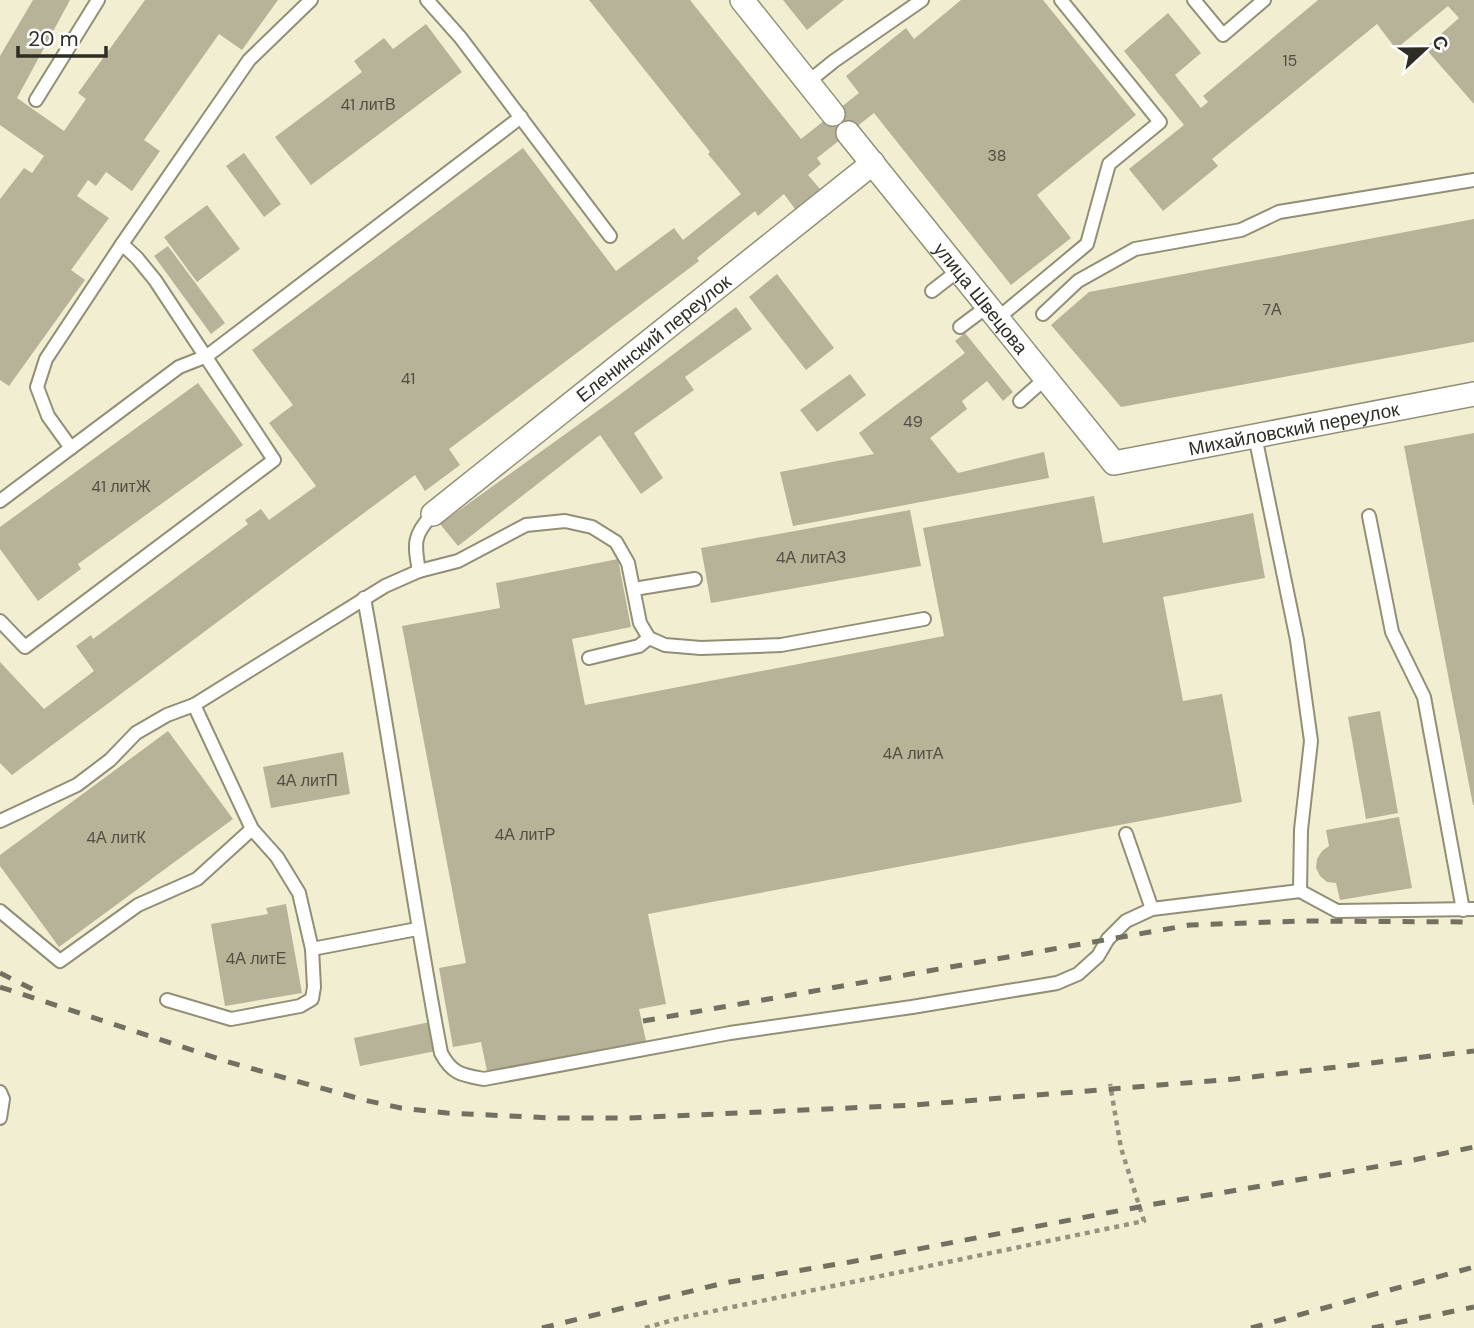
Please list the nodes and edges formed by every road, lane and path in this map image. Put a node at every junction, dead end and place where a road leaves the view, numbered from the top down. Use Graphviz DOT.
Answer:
graph roads {
  1 [pos="99,0"];
  2 [pos="311,0"];
  3 [pos="427,0"];
  4 [pos="741,0"];
  5 [pos="922,0"];
  6 [pos="1061,0"];
  7 [pos="1194,0"];
  8 [pos="1264,0"];
  9 [pos="808,82"];
  10 [pos="36,100"];
  11 [pos="833,114"];
  12 [pos="521,117"];
  13 [pos="848,133"];
  14 [pos="873,163"];
  15 [pos="1474,180"];
  16 [pos="610,236"];
  17 [pos="122,244"];
  18 [pos="959,270"];
  19 [pos="932,291"];
  20 [pos="993,312"];
  21 [pos="1043,314"];
  22 [pos="960,327"];
  23 [pos="207,356"];
  24 [pos="1046,379"];
  25 [pos="1474,394"];
  26 [pos="1020,401"];
  27 [pos="1255,436"];
  28 [pos="71,448"];
  29 [pos="1114,463"];
  30 [pos="0,501"];
  31 [pos="433,514"];
  32 [pos="1369,516"];
  33 [pos="419,571"];
  34 [pos="695,579"];
  35 [pos="634,590"];
  36 [pos="364,598"];
  37 [pos="924,619"];
  38 [pos="0,621"];
  39 [pos="649,638"];
  40 [pos="589,658"];
  41 [pos="194,705"];
  42 [pos="0,821"];
  43 [pos="252,830"];
  44 [pos="1126,834"];
  45 [pos="1300,891"];
  46 [pos="1152,909"];
  47 [pos="1468,909"];
  48 [pos="0,911"];
  49 [pos="417,929"];
  50 [pos="312,949"];
  51 [pos="167,1000"];
  52 [pos="1110,1084"];
  53 [pos="0,1092"];
  54 [pos="0,1118"];
  55 [pos="645,1328"];
  1 -- 10 [label="lane"];
  2 -- 17 [label="lane"];
  3 -- 12 [label="lane"];
  4 -- 9 [label="street"];
  5 -- 9 [label="lane"];
  6 -- 20 [label="lane"];
  7 -- 8 [label="lane"];
  9 -- 11 [label="street"];
  12 -- 16 [label="lane"];
  12 -- 23 [label="lane"];
  13 -- 14 [label="street, улица Швецова"];
  14 -- 18 [label="street, улица Швецова"];
  14 -- 31 [label="street, Еленинский переулок"];
  15 -- 21 [label="lane"];
  17 -- 23 [label="lane"];
  17 -- 28 [label="lane"];
  18 -- 19 [label="lane"];
  18 -- 20 [label="street, улица Швецова"];
  20 -- 22 [label="lane"];
  20 -- 24 [label="street, улица Швецова"];
  23 -- 28 [label="lane"];
  23 -- 38 [label="lane"];
  24 -- 26 [label="lane"];
  24 -- 29 [label="street, улица Швецова"];
  25 -- 27 [label="street, Михайловский переулок"];
  27 -- 29 [label="street, Михайловский переулок"];
  27 -- 45 [label="lane"];
  28 -- 30 [label="lane"];
  31 -- 33 [label="lane"];
  32 -- 47 [label="lane"];
  33 -- 35 [label="lane"];
  33 -- 36 [label="lane"];
  34 -- 35 [label="lane"];
  35 -- 39 [label="lane"];
  36 -- 41 [label="lane"];
  36 -- 49 [label="lane"];
  37 -- 39 [label="lane"];
  39 -- 40 [label="lane"];
  41 -- 42 [label="lane"];
  41 -- 43 [label="lane"];
  43 -- 48 [label="lane"];
  43 -- 50 [label="lane"];
  44 -- 46 [label="lane"];
  45 -- 46 [label="lane"];
  45 -- 47 [label="lane"];
  46 -- 49 [label="lane"];
  49 -- 50 [label="lane"];
  50 -- 51 [label="lane"];
  52 -- 55 [label="path"];
  53 -- 54 [label="lane"];
}
